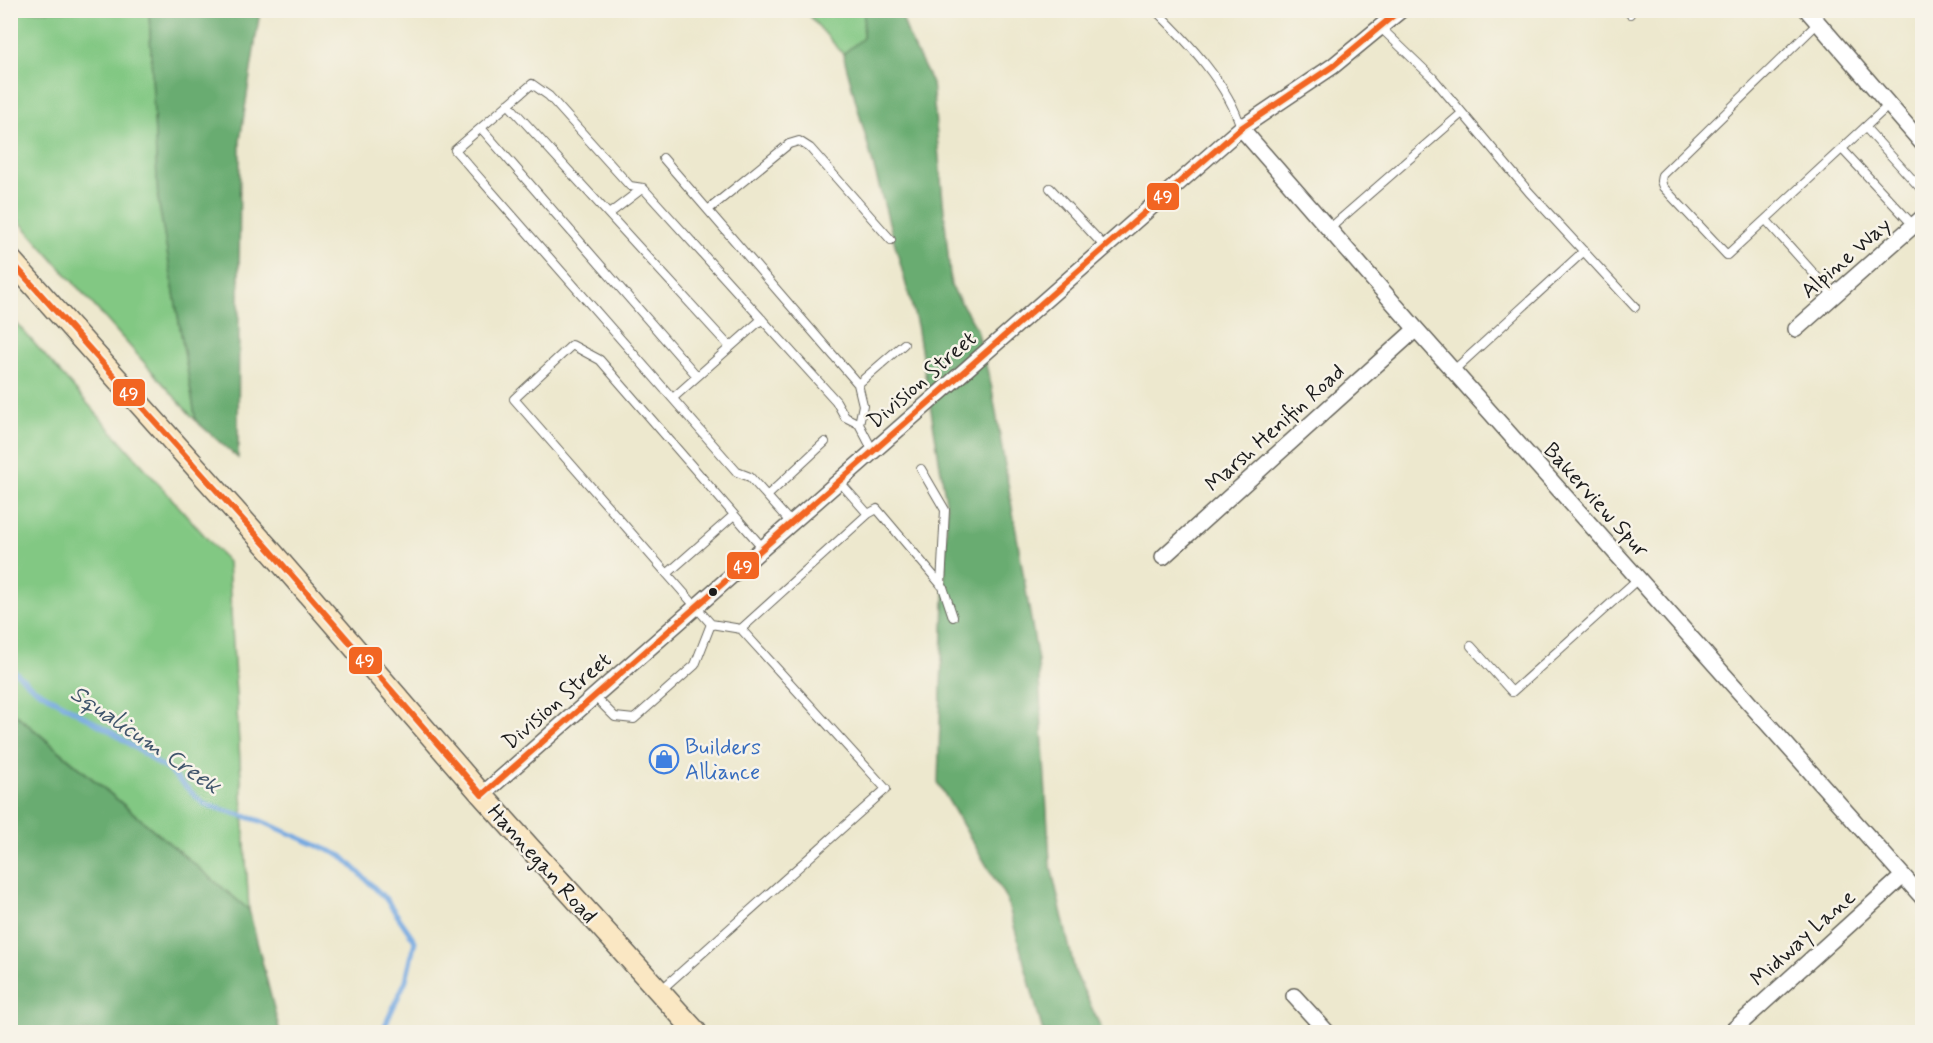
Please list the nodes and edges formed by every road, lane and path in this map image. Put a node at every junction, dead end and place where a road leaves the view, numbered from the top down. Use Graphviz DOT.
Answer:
graph roads {
  1 [pos="1155,10"];
  2 [pos="1401,10"];
  3 [pos="1807,10"];
  4 [pos="1818,23"];
  5 [pos="1381,28"];
  6 [pos="508,104"];
  7 [pos="1889,105"];
  8 [pos="1462,113"];
  9 [pos="480,128"];
  10 [pos="1241,128"];
  11 [pos="1865,128"];
  12 [pos="1923,143"];
  13 [pos="1842,149"];
  14 [pos="663,158"];
  15 [pos="643,188"];
  16 [pos="1050,188"];
  17 [pos="1923,190"];
  18 [pos="708,210"];
  19 [pos="609,214"];
  20 [pos="1766,220"];
  21 [pos="1918,222"];
  22 [pos="1329,229"];
  23 [pos="891,240"];
  24 [pos="1106,247"];
  25 [pos="1584,251"];
  26 [pos="10,259"];
  27 [pos="1834,296"];
  28 [pos="1635,307"];
  29 [pos="762,319"];
  30 [pos="1416,329"];
  31 [pos="1796,329"];
  32 [pos="904,344"];
  33 [pos="730,347"];
  34 [pos="1453,371"];
  35 [pos="697,376"];
  36 [pos="858,384"];
  37 [pos="672,398"];
  38 [pos="859,424"];
  39 [pos="825,442"];
  40 [pos="873,452"];
  41 [pos="921,469"];
  42 [pos="839,481"];
  43 [pos="767,496"];
  44 [pos="868,514"];
  45 [pos="734,515"];
  46 [pos="791,523"];
  47 [pos="763,548"];
  48 [pos="1163,557"];
  49 [pos="667,574"];
  50 [pos="1638,579"];
  51 [pos="941,585"];
  52 [pos="696,607"];
  53 [pos="953,617"];
  54 [pos="711,624"];
  55 [pos="741,630"];
  56 [pos="1471,646"];
  57 [pos="594,696"];
  58 [pos="482,795"];
  59 [pos="1903,876"];
  60 [pos="1922,895"];
  61 [pos="659,992"];
  62 [pos="1294,996"];
  63 [pos="696,1032"];
  64 [pos="1327,1032"];
  65 [pos="1731,1032"];
  1 -- 10 [label="lane"];
  2 -- 5 [label="street, Division Street"];
  3 -- 4 [label="street"];
  4 -- 7 [label="street"];
  4 -- 20 [label="lane"];
  5 -- 8 [label="lane"];
  5 -- 10 [label="street, Division Street"];
  6 -- 9 [label="lane"];
  6 -- 15 [label="lane"];
  6 -- 19 [label="lane"];
  7 -- 11 [label="lane"];
  7 -- 12 [label="street"];
  8 -- 22 [label="lane"];
  8 -- 25 [label="lane"];
  9 -- 35 [label="lane"];
  9 -- 37 [label="lane"];
  10 -- 22 [label="street, Bakerview Spur"];
  10 -- 24 [label="street, Division Street"];
  11 -- 13 [label="lane"];
  11 -- 17 [label="lane"];
  13 -- 20 [label="lane"];
  13 -- 21 [label="lane"];
  14 -- 18 [label="lane"];
  15 -- 19 [label="lane"];
  15 -- 29 [label="lane"];
  16 -- 24 [label="lane"];
  18 -- 23 [label="lane"];
  18 -- 36 [label="lane"];
  19 -- 33 [label="lane"];
  20 -- 27 [label="lane"];
  21 -- 27 [label="street, Alpine Way"];
  22 -- 30 [label="street, Bakerview Spur"];
  24 -- 40 [label="street, Division Street"];
  25 -- 28 [label="lane"];
  25 -- 34 [label="lane"];
  26 -- 58 [label="main road, Hannegan Road"];
  27 -- 31 [label="street, Alpine Way"];
  29 -- 33 [label="lane"];
  29 -- 38 [label="lane"];
  30 -- 34 [label="street, Bakerview Spur"];
  30 -- 48 [label="street, Marsh Henifin Road"];
  32 -- 36 [label="lane"];
  33 -- 35 [label="lane"];
  34 -- 50 [label="street, Bakerview Spur"];
  35 -- 37 [label="lane"];
  36 -- 38 [label="lane"];
  37 -- 43 [label="lane"];
  38 -- 40 [label="lane"];
  39 -- 43 [label="lane"];
  40 -- 42 [label="street, Division Street"];
  41 -- 51 [label="lane"];
  42 -- 44 [label="lane"];
  42 -- 46 [label="street, Division Street"];
  43 -- 46 [label="lane"];
  44 -- 51 [label="lane"];
  44 -- 55 [label="lane"];
  45 -- 47 [label="lane"];
  45 -- 49 [label="lane"];
  45 -- 49 [label="lane"];
  46 -- 47 [label="street, Division Street"];
  47 -- 52 [label="street, Division Street"];
  49 -- 52 [label="lane"];
  50 -- 56 [label="lane"];
  50 -- 59 [label="street, Bakerview Spur"];
  51 -- 53 [label="lane"];
  52 -- 54 [label="lane"];
  52 -- 57 [label="street, Division Street"];
  54 -- 55 [label="lane"];
  54 -- 57 [label="lane"];
  55 -- 61 [label="lane"];
  57 -- 58 [label="street, Division Street"];
  58 -- 61 [label="main road, Hannegan Road"];
  59 -- 60 [label="street, Bakerview Spur"];
  59 -- 65 [label="street, Midway Lane"];
  61 -- 63 [label="main road, Hannegan Road"];
  62 -- 64 [label="street"];
}
